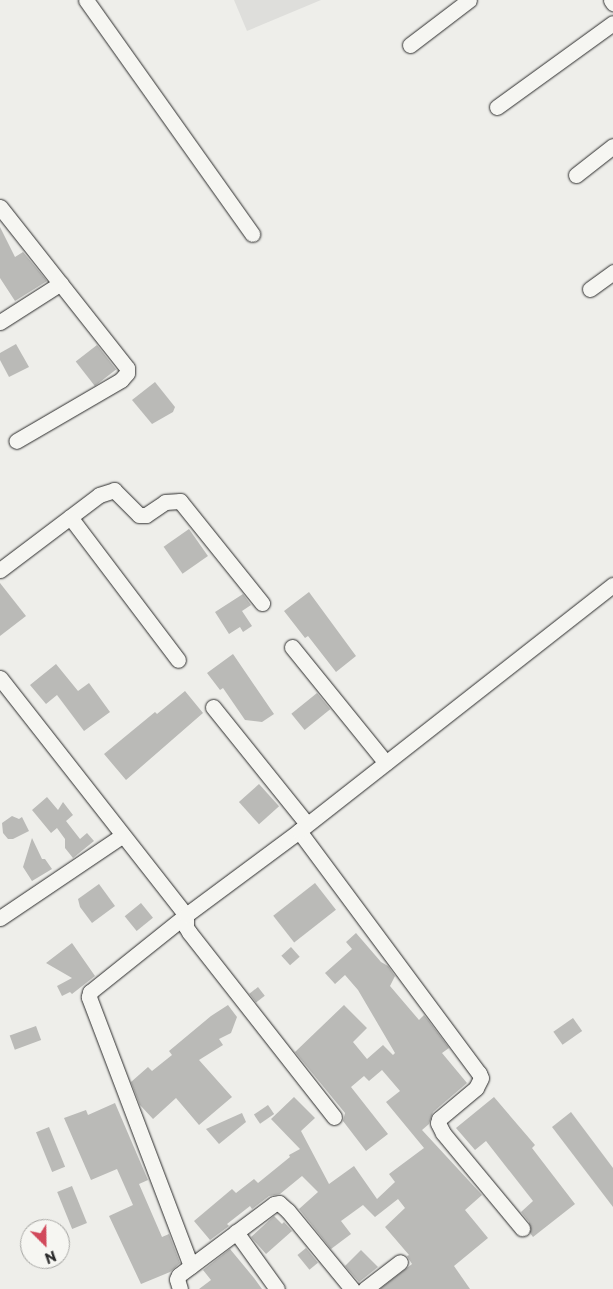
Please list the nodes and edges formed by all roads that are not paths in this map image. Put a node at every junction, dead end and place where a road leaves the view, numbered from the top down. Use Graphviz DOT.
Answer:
graph roads {
  1 [pos="86,0"];
  2 [pos="469,0"];
  3 [pos="613,23"];
  4 [pos="410,45"];
  5 [pos="497,107"];
  6 [pos="613,146"];
  7 [pos="576,175"];
  8 [pos="0,206"];
  9 [pos="252,234"];
  10 [pos="613,272"];
  11 [pos="61,283"];
  12 [pos="590,289"];
  13 [pos="0,322"];
  14 [pos="16,441"];
  15 [pos="70,517"];
  16 [pos="0,570"];
  17 [pos="613,585"];
  18 [pos="262,603"];
  19 [pos="292,647"];
  20 [pos="178,660"];
  21 [pos="0,678"];
  22 [pos="213,707"];
  23 [pos="386,763"];
  24 [pos="303,828"];
  25 [pos="123,835"];
  26 [pos="186,915"];
  27 [pos="0,918"];
  28 [pos="334,1117"];
  29 [pos="522,1228"];
  30 [pos="236,1232"];
  31 [pos="400,1262"];
  32 [pos="191,1266"];
  33 [pos="180,1289"];
  34 [pos="277,1289"];
  35 [pos="352,1289"];
  36 [pos="365,1289"];
  1 -- 9 [label="street"];
  2 -- 4 [label="street"];
  3 -- 5 [label="street"];
  6 -- 7 [label="street"];
  8 -- 11 [label="street"];
  10 -- 12 [label="street"];
  11 -- 13 [label="street"];
  11 -- 14 [label="street"];
  15 -- 16 [label="street"];
  15 -- 18 [label="street"];
  15 -- 20 [label="street"];
  17 -- 23 [label="street"];
  19 -- 23 [label="street"];
  21 -- 25 [label="street"];
  22 -- 24 [label="street"];
  23 -- 24 [label="street"];
  24 -- 26 [label="street"];
  24 -- 29 [label="street"];
  25 -- 26 [label="street"];
  25 -- 27 [label="street"];
  26 -- 28 [label="street"];
  26 -- 32 [label="street"];
  30 -- 32 [label="street"];
  30 -- 34 [label="street"];
  30 -- 35 [label="street"];
  31 -- 36 [label="street"];
  32 -- 33 [label="street"];
}
